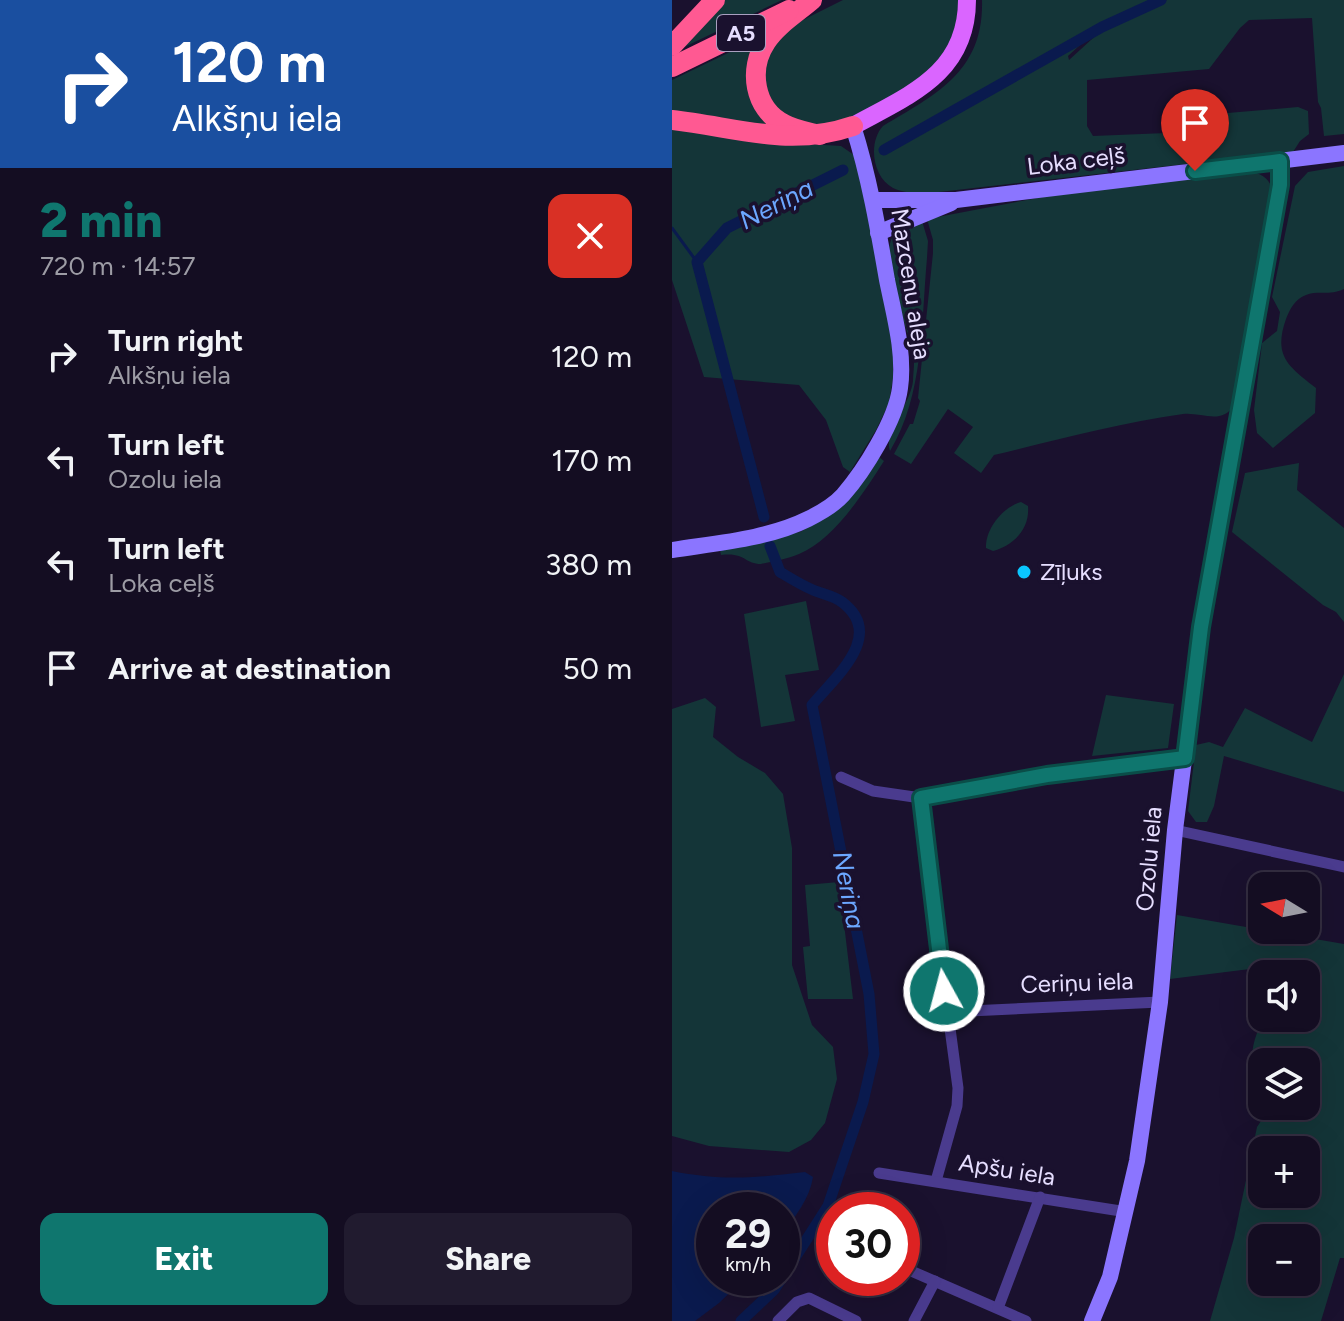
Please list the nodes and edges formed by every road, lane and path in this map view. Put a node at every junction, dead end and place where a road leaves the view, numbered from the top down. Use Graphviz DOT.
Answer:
graph roads {
  1 [pos="715,0"];
  2 [pos="812,0"];
  3 [pos="967,0"];
  4 [pos="672,46"];
  5 [pos="672,67"];
  6 [pos="672,120"];
  7 [pos="853,126"];
  8 [pos="820,135"];
  9 [pos="1344,153"];
  10 [pos="1280,161"];
  11 [pos="873,200"];
  12 [pos="956,200"];
  13 [pos="878,233"];
  14 [pos="672,550"];
  15 [pos="1185,758"];
  16 [pos="841,777"];
  17 [pos="921,798"];
  18 [pos="1175,830"];
  19 [pos="1344,867"];
  20 [pos="1160,1002"];
  21 [pos="948,1012"];
  22 [pos="879,1173"];
  23 [pos="936,1181"];
  24 [pos="1040,1197"];
  25 [pos="1127,1212"];
  26 [pos="920,1275"];
  27 [pos="935,1281"];
  28 [pos="998,1308"];
  29 [pos="778,1321"];
  30 [pos="856,1321"];
  31 [pos="914,1321"];
  32 [pos="1026,1321"];
  33 [pos="1092,1321"];
  1 -- 4 [label="highway"];
  2 -- 5 [label="highway, A5"];
  2 -- 8 [label="highway"];
  3 -- 7 [label="main road"];
  6 -- 8 [label="highway"];
  7 -- 8 [label="highway"];
  7 -- 11 [label="main road, Mazcenu aleja"];
  9 -- 10 [label="main road, Loka ceļš"];
  10 -- 12 [label="main road, Loka ceļš"];
  10 -- 15 [label="main road, Ozolu iela"];
  11 -- 12 [label="main road, Loka ceļš"];
  11 -- 13 [label="main road, Mazcenu aleja"];
  12 -- 13 [label="main road, Loka ceļš"];
  13 -- 14 [label="main road, Mazcenu aleja"];
  15 -- 17 [label="street"];
  15 -- 18 [label="main road, Ozolu iela"];
  16 -- 17 [label="street"];
  17 -- 21 [label="street"];
  18 -- 19 [label="street"];
  18 -- 20 [label="main road, Ozolu iela"];
  20 -- 21 [label="street, Ceriņu iela"];
  20 -- 25 [label="main road, Ozolu iela"];
  21 -- 23 [label="street"];
  22 -- 23 [label="street, Apšu iela"];
  23 -- 24 [label="street, Apšu iela"];
  24 -- 25 [label="street, Apšu iela"];
  24 -- 28 [label="street"];
  25 -- 33 [label="main road, Ozolu iela"];
  26 -- 27 [label="street"];
  27 -- 28 [label="street"];
  27 -- 31 [label="street"];
  28 -- 32 [label="street"];
  29 -- 30 [label="street"];
}
